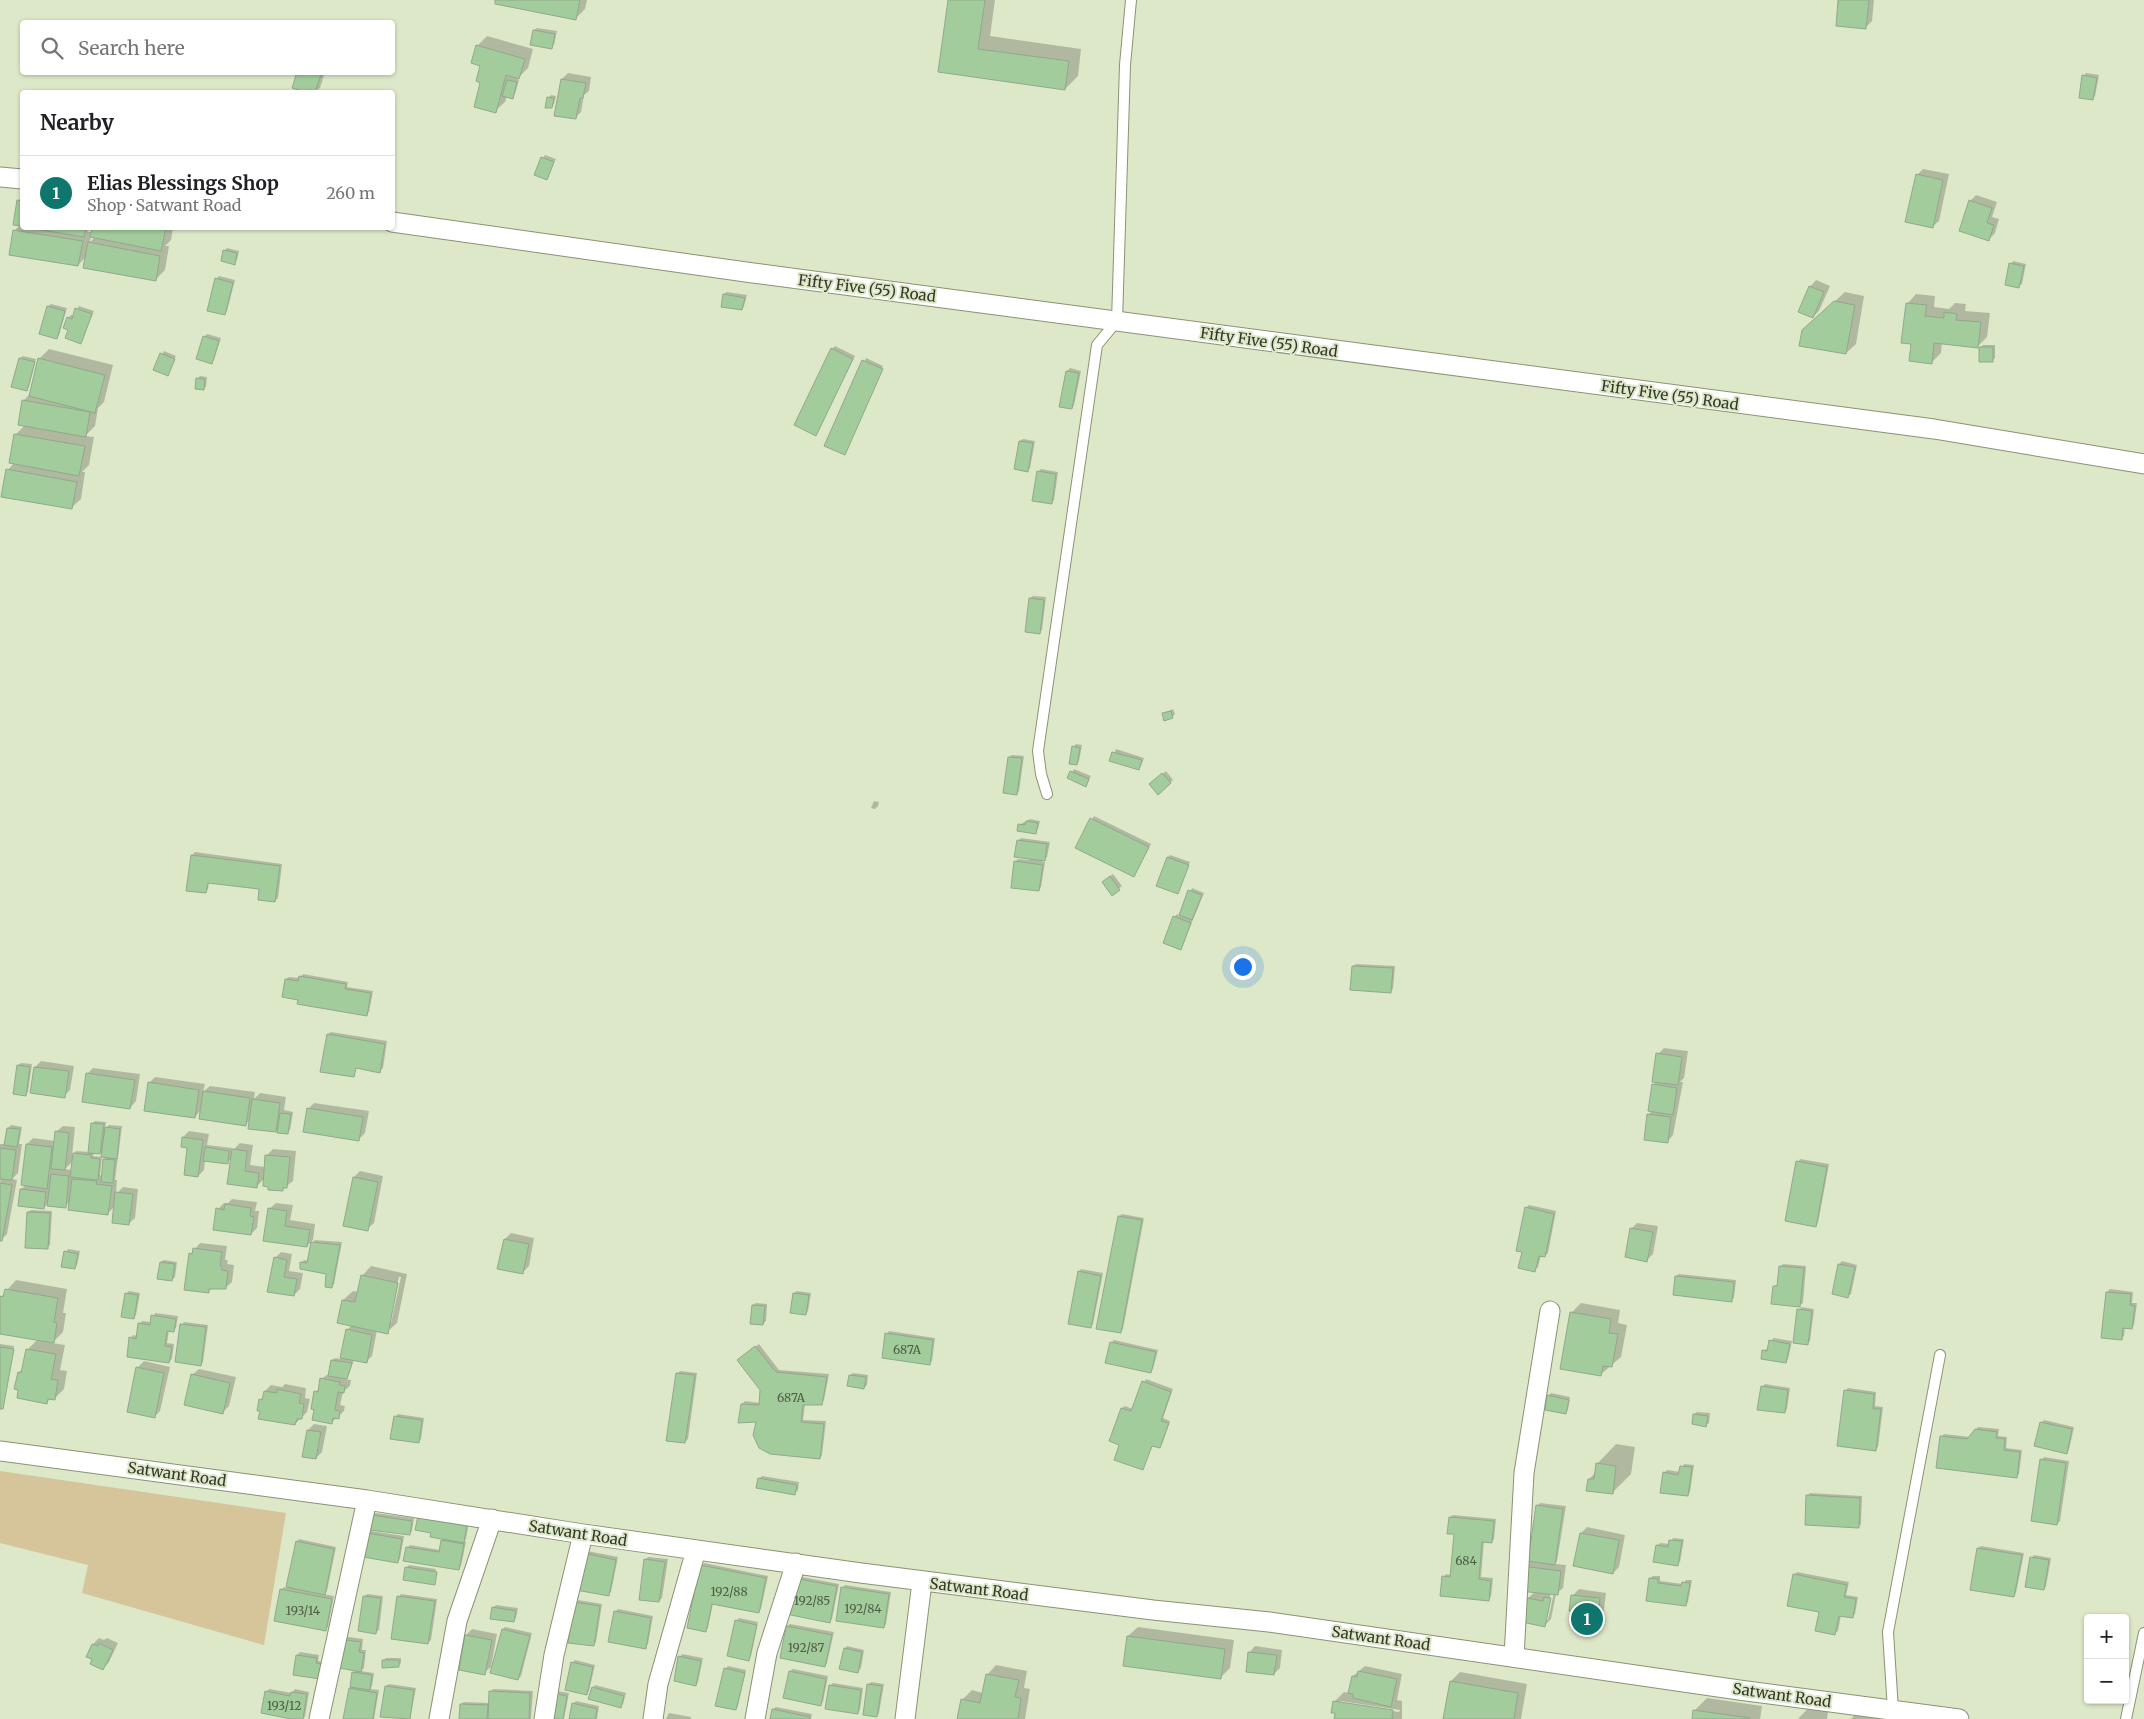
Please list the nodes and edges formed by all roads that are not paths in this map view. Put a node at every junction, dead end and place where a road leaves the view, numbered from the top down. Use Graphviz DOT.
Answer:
graph roads {
  1 [pos="1131,0"];
  2 [pos="0,177"];
  3 [pos="20,178"];
  4 [pos="395,222"];
  5 [pos="1117,321"];
  6 [pos="2144,464"];
  7 [pos="1048,794"];
  8 [pos="1550,1311"];
  9 [pos="1940,1355"];
  10 [pos="0,1451"];
  11 [pos="367,1500"];
  12 [pos="492,1519"];
  13 [pos="582,1534"];
  14 [pos="696,1550"];
  15 [pos="796,1563"];
  16 [pos="922,1582"];
  17 [pos="2144,1634"];
  18 [pos="1514,1657"];
  19 [pos="1893,1710"];
  20 [pos="1911,1716"];
  21 [pos="319,1719"];
  22 [pos="439,1719"];
  23 [pos="544,1719"];
  24 [pos="653,1719"];
  25 [pos="755,1719"];
  26 [pos="905,1719"];
  27 [pos="1959,1719"];
  28 [pos="2126,1719"];
  1 -- 5 [label="lane"];
  2 -- 3 [label="street"];
  4 -- 5 [label="street, Fifty Five (55) Road"];
  5 -- 6 [label="street, Fifty Five (55) Road"];
  5 -- 7 [label="lane"];
  8 -- 18 [label="street"];
  9 -- 19 [label="lane"];
  10 -- 11 [label="street, Satwant Road"];
  11 -- 12 [label="street, Satwant Road"];
  11 -- 21 [label="street"];
  12 -- 13 [label="street, Satwant Road"];
  12 -- 22 [label="street"];
  13 -- 14 [label="street, Satwant Road"];
  13 -- 23 [label="street"];
  14 -- 15 [label="street, Satwant Road"];
  14 -- 24 [label="street"];
  15 -- 16 [label="street, Satwant Road"];
  15 -- 25 [label="street"];
  16 -- 18 [label="street, Satwant Road"];
  16 -- 26 [label="street"];
  17 -- 28 [label="lane"];
  18 -- 19 [label="street, Satwant Road"];
  19 -- 20 [label="street, Satwant Road"];
  20 -- 27 [label="street, Satwant Road"];
}
